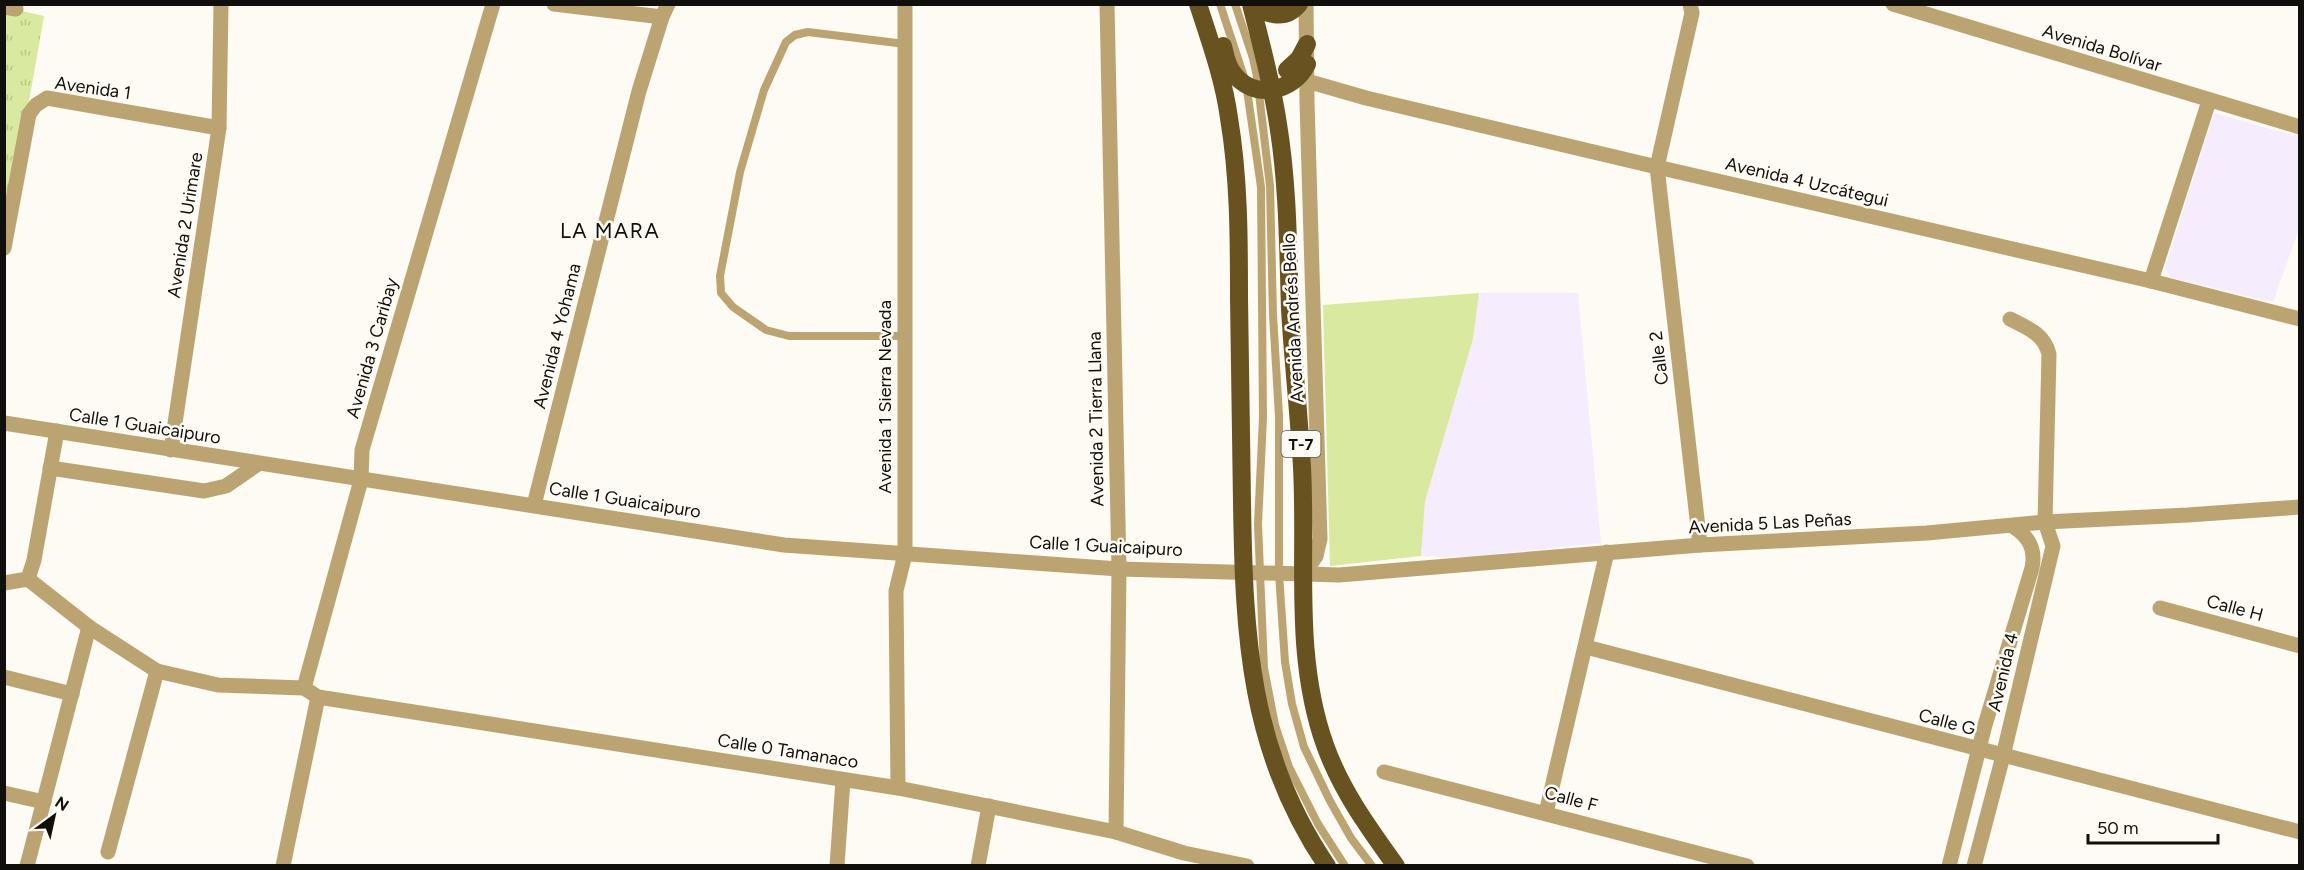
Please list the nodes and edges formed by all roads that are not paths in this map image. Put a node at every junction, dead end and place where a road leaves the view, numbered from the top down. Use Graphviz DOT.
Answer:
graph roads {
  1 [pos="221,4"];
  2 [pos="493,4"];
  3 [pos="554,4"];
  4 [pos="905,4"];
  5 [pos="1107,4"];
  6 [pos="1198,4"];
  7 [pos="1210,4"];
  8 [pos="1220,4"];
  9 [pos="1299,4"];
  10 [pos="1306,4"];
  11 [pos="1690,4"];
  12 [pos="1893,4"];
  13 [pos="1246,5"];
  14 [pos="665,11"];
  15 [pos="905,44"];
  16 [pos="1307,44"];
  17 [pos="1264,56"];
  18 [pos="1302,70"];
  19 [pos="1259,87"];
  20 [pos="2209,100"];
  21 [pos="1229,114"];
  22 [pos="2300,127"];
  23 [pos="219,128"];
  24 [pos="1657,167"];
  25 [pos="4,248"];
  26 [pos="2151,281"];
  27 [pos="2010,318"];
  28 [pos="2300,319"];
  29 [pos="905,336"];
  30 [pos="4,423"];
  31 [pos="57,431"];
  32 [pos="171,450"];
  33 [pos="258,464"];
  34 [pos="50,468"];
  35 [pos="362,480"];
  36 [pos="534,505"];
  37 [pos="2300,507"];
  38 [pos="2045,522"];
  39 [pos="2014,526"];
  40 [pos="1700,545"];
  41 [pos="1607,552"];
  42 [pos="904,554"];
  43 [pos="1119,569"];
  44 [pos="1252,572"];
  45 [pos="1279,574"];
  46 [pos="1303,575"];
  47 [pos="28,579"];
  48 [pos="4,583"];
  49 [pos="2160,608"];
  50 [pos="89,627"];
  51 [pos="2300,646"];
  52 [pos="1586,647"];
  53 [pos="157,671"];
  54 [pos="4,677"];
  55 [pos="304,688"];
  56 [pos="72,694"];
  57 [pos="318,697"];
  58 [pos="1979,750"];
  59 [pos="2003,756"];
  60 [pos="1384,772"];
  61 [pos="843,780"];
  62 [pos="898,788"];
  63 [pos="4,793"];
  64 [pos="44,802"];
  65 [pos="989,806"];
  66 [pos="1546,813"];
  67 [pos="2300,831"];
  68 [pos="1116,832"];
  69 [pos="108,852"];
  70 [pos="1183,859"];
  71 [pos="27,866"];
  72 [pos="283,866"];
  73 [pos="837,866"];
  74 [pos="978,866"];
  75 [pos="1247,866"];
  76 [pos="1327,866"];
  77 [pos="1345,866"];
  78 [pos="1372,866"];
  79 [pos="1396,866"];
  80 [pos="1747,866"];
  81 [pos="1949,866"];
  82 [pos="1974,866"];
  1 -- 23 [label="street, Avenida 2 Urimare"];
  2 -- 35 [label="street, Avenida 3 Caribay"];
  3 -- 14 [label="street"];
  4 -- 15 [label="street, Avenida 1 Sierra Nevada"];
  5 -- 43 [label="street, Avenida 2 Tierra Llana"];
  6 -- 21 [label="highway"];
  7 -- 19 [label="highway"];
  8 -- 19 [label="lane"];
  9 -- 13 [label="highway"];
  10 -- 16 [label="street"];
  11 -- 24 [label="street, Calle 2"];
  12 -- 20 [label="street, Avenida Bolívar"];
  13 -- 17 [label="highway, Avenida Andrés Bello / T-7"];
  13 -- 19 [label="lane"];
  14 -- 36 [label="street, Avenida 4 Yohama"];
  15 -- 29 [label="street, Avenida 1 Sierra Nevada"];
  15 -- 29 [label="lane"];
  16 -- 18 [label="highway"];
  17 -- 18 [label="highway"];
  17 -- 19 [label="highway, Avenida Andrés Bello / T-7"];
  18 -- 19 [label="highway"];
  18 -- 24 [label="street, Avenida 4 Uzcátegui"];
  18 -- 46 [label="street"];
  19 -- 21 [label="highway"];
  19 -- 44 [label="lane"];
  19 -- 45 [label="lane"];
  19 -- 46 [label="highway, Avenida Andrés Bello / T-7"];
  20 -- 22 [label="street, Avenida Bolívar"];
  20 -- 26 [label="street"];
  21 -- 44 [label="highway"];
  23 -- 25 [label="street, Avenida 1"];
  23 -- 32 [label="street, Avenida 2 Urimare"];
  24 -- 26 [label="street, Avenida 4 Uzcátegui"];
  24 -- 40 [label="street, Calle 2"];
  26 -- 28 [label="street, Avenida 4 Uzcátegui"];
  27 -- 38 [label="street, Avenida 4"];
  29 -- 42 [label="street, Avenida 1 Sierra Nevada"];
  30 -- 31 [label="street, Calle 1 Guaicaipuro"];
  31 -- 32 [label="street, Calle 1 Guaicaipuro"];
  31 -- 34 [label="street"];
  32 -- 33 [label="street, Calle 1 Guaicaipuro"];
  33 -- 34 [label="street"];
  33 -- 35 [label="street, Calle 1 Guaicaipuro"];
  34 -- 47 [label="street"];
  35 -- 36 [label="street, Calle 1 Guaicaipuro"];
  35 -- 55 [label="street, Avenida 3 Caribay"];
  36 -- 42 [label="street, Calle 1 Guaicaipuro"];
  37 -- 38 [label="street, Avenida 5 Las Peñas"];
  38 -- 39 [label="street, Avenida 5 Las Peñas"];
  38 -- 59 [label="street, Avenida 4"];
  39 -- 40 [label="street, Avenida 5 Las Peñas"];
  39 -- 58 [label="street"];
  40 -- 41 [label="street, Avenida 5 Las Peñas"];
  41 -- 46 [label="street, Avenida 5 Las Peñas"];
  41 -- 52 [label="street"];
  42 -- 43 [label="street, Calle 1 Guaicaipuro"];
  42 -- 62 [label="street, Avenida 1 Sierra Nevada"];
  43 -- 44 [label="street, Calle 1 Guaicaipuro"];
  43 -- 68 [label="street, Avenida 2 Tierra Llana"];
  44 -- 45 [label="street, Avenida 5 Las Peñas"];
  44 -- 76 [label="highway"];
  44 -- 77 [label="lane"];
  45 -- 46 [label="street, Avenida 5 Las Peñas"];
  45 -- 78 [label="lane"];
  46 -- 79 [label="highway, Avenida Andrés Bello / T-7"];
  47 -- 48 [label="street"];
  47 -- 50 [label="street"];
  49 -- 51 [label="street, Calle H"];
  50 -- 53 [label="street"];
  50 -- 56 [label="street"];
  52 -- 58 [label="street, Calle G"];
  52 -- 66 [label="street"];
  53 -- 55 [label="street"];
  53 -- 69 [label="street"];
  54 -- 56 [label="street"];
  55 -- 57 [label="street"];
  56 -- 64 [label="street"];
  57 -- 61 [label="street, Calle 0 Tamanaco"];
  57 -- 72 [label="street"];
  58 -- 59 [label="street, Calle G"];
  58 -- 81 [label="street"];
  59 -- 67 [label="street, Calle G"];
  59 -- 82 [label="street, Avenida 4"];
  60 -- 66 [label="street, Calle F"];
  61 -- 62 [label="street, Calle 0 Tamanaco"];
  61 -- 73 [label="street"];
  62 -- 65 [label="street, Calle 0 Tamanaco"];
  63 -- 64 [label="street"];
  64 -- 71 [label="street"];
  65 -- 68 [label="street, Calle 0 Tamanaco"];
  65 -- 74 [label="street"];
  66 -- 80 [label="street, Calle F"];
  68 -- 70 [label="street, Calle 0 Tamanaco"];
  70 -- 75 [label="street, Calle 0 Tamanaco"];
}
